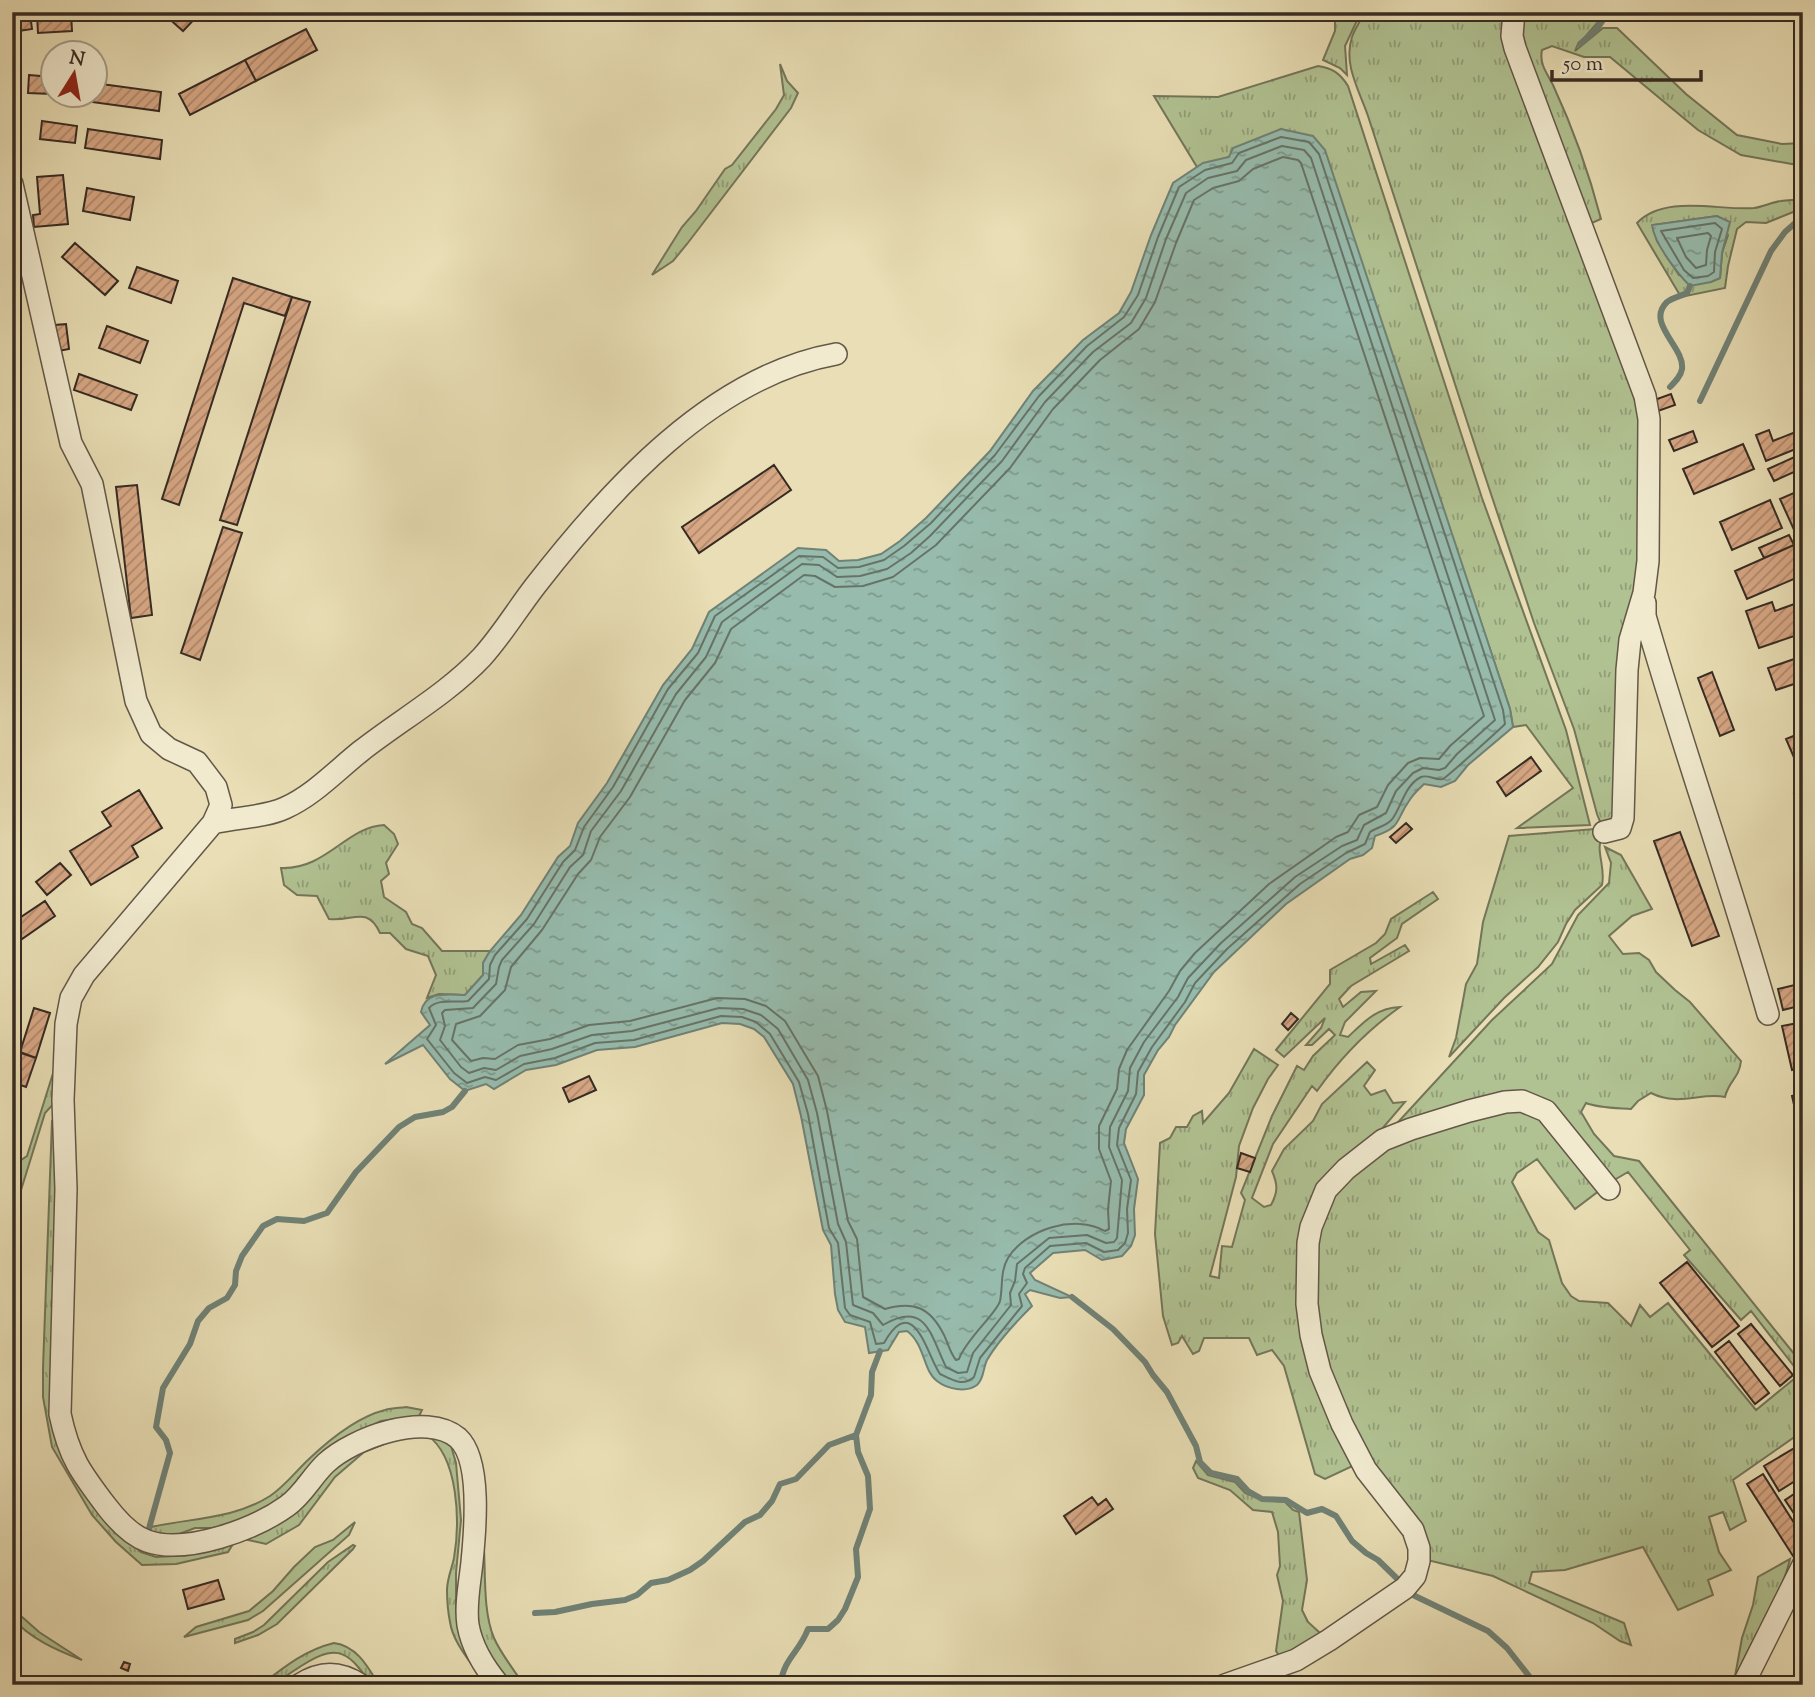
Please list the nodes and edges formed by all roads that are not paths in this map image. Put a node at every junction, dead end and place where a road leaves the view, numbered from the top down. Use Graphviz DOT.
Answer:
graph roads {
  1 [pos="1514,12"];
  2 [pos="12,184"];
  3 [pos="836,354"];
  4 [pos="1644,593"];
  5 [pos="213,823"];
  6 [pos="1604,832"];
  7 [pos="1768,1014"];
  8 [pos="1609,1189"];
  9 [pos="1803,1565"];
  10 [pos="299,1685"];
  11 [pos="360,1685"];
  12 [pos="499,1685"];
  13 [pos="1225,1685"];
  14 [pos="1743,1685"];
  1 -- 4 [label="street"];
  2 -- 5 [label="street"];
  3 -- 5 [label="street"];
  4 -- 6 [label="street"];
  4 -- 7 [label="street"];
  5 -- 12 [label="street"];
  8 -- 13 [label="street"];
  9 -- 14 [label="street"];
  10 -- 11 [label="street"];
}
